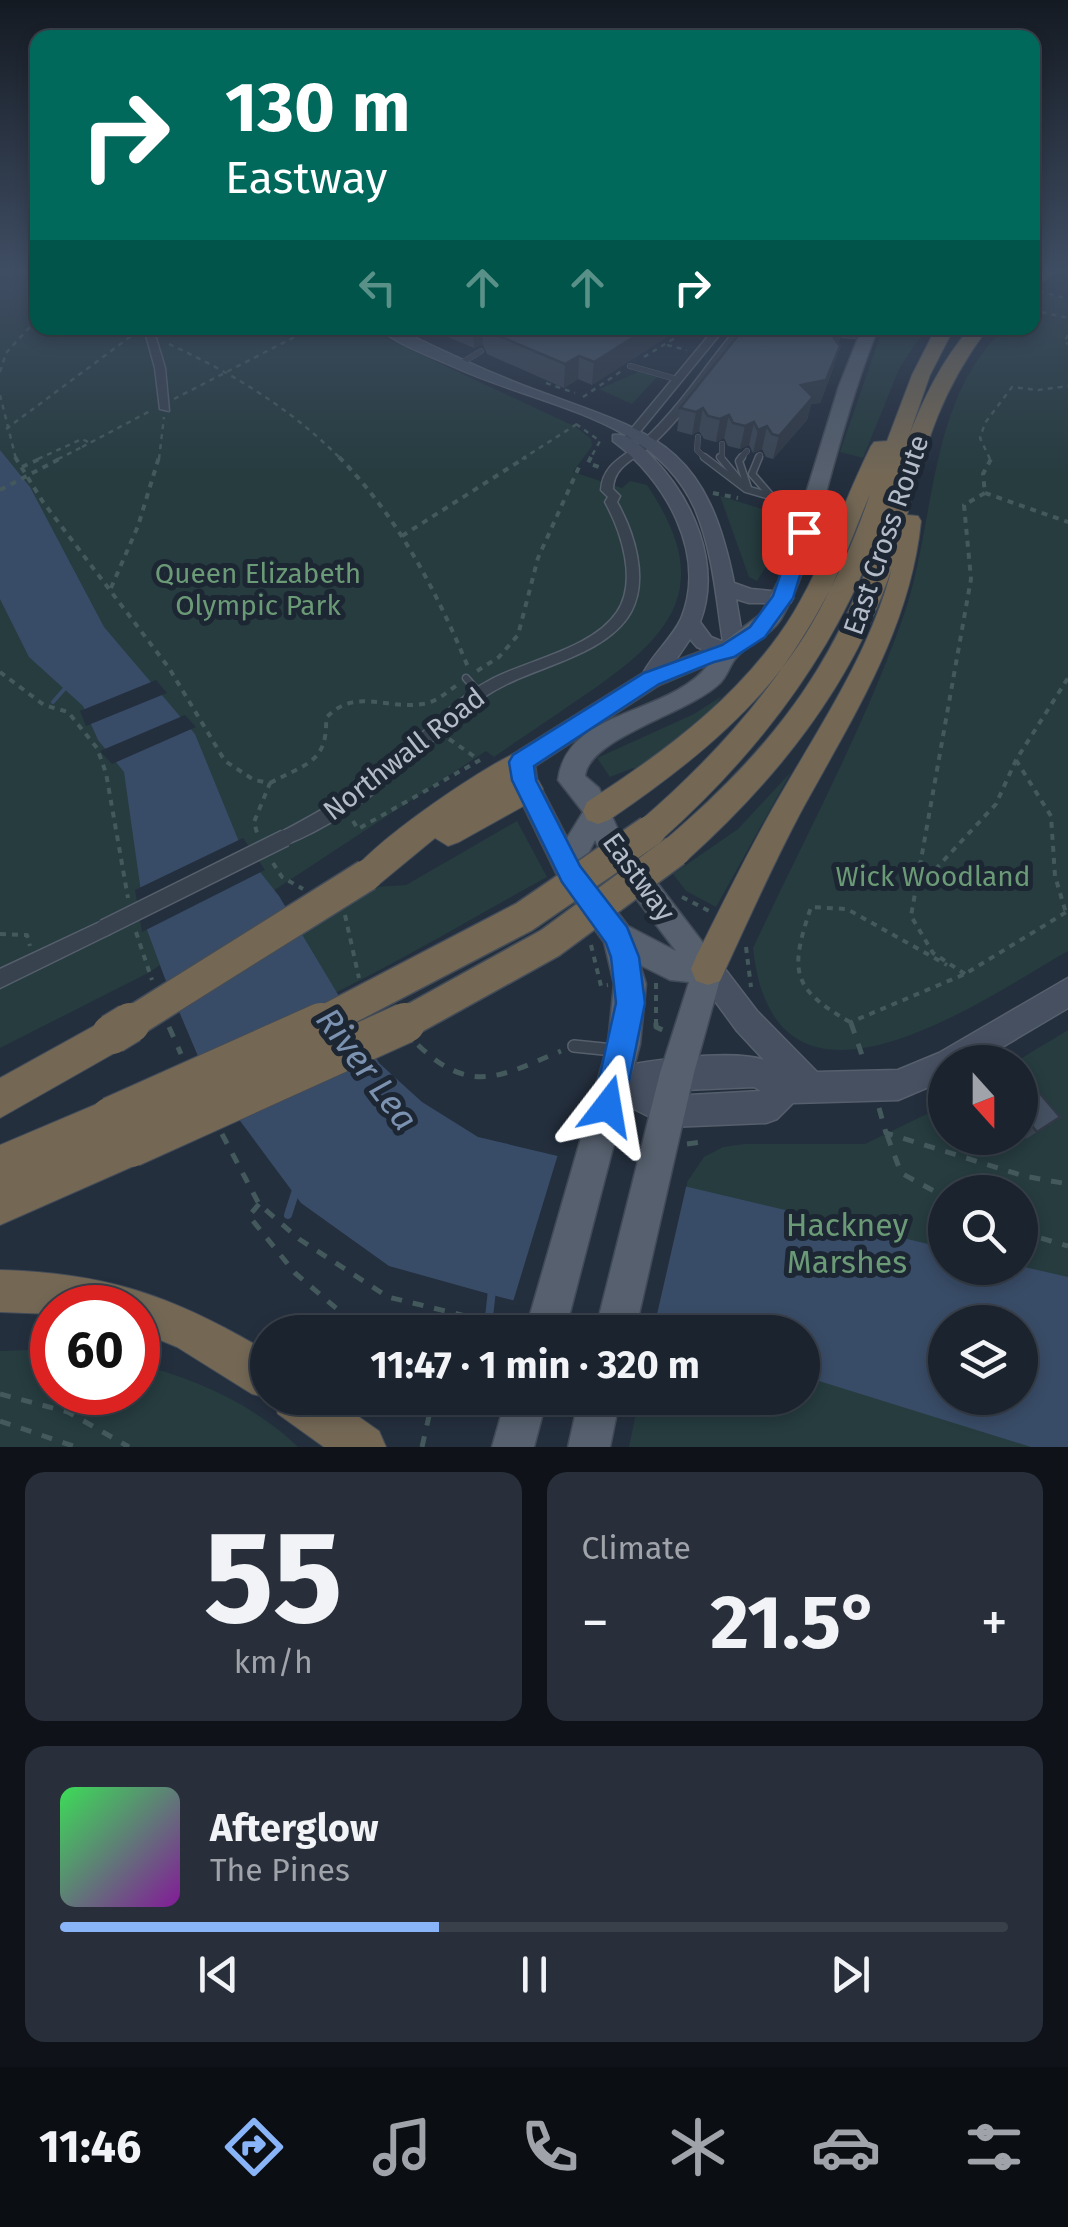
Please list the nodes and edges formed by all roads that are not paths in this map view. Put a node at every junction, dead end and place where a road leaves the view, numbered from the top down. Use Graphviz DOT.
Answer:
graph roads {
  1 [pos="153,340"];
  2 [pos="409,340"];
  3 [pos="710,340"];
  4 [pos="731,340"];
  5 [pos="866,340"];
  6 [pos="940,340"];
  7 [pos="966,340"];
  8 [pos="482,352"];
  9 [pos="460,364"];
  10 [pos="630,366"];
  11 [pos="676,379"];
  12 [pos="908,408"];
  13 [pos="164,409"];
  14 [pos="698,437"];
  15 [pos="637,442"];
  16 [pos="722,444"];
  17 [pos="747,451"];
  18 [pos="760,455"];
  19 [pos="909,475"];
  20 [pos="748,488"];
  21 [pos="760,496"];
  22 [pos="778,500"];
  23 [pos="812,508"];
  24 [pos="722,586"];
  25 [pos="782,598"];
  26 [pos="689,623"];
  27 [pos="730,649"];
  28 [pos="652,679"];
  29 [pos="524,775"];
  30 [pos="574,784"];
  31 [pos="598,811"];
  32 [pos="663,841"];
  33 [pos="571,874"];
  34 [pos="617,936"];
  35 [pos="708,969"];
  36 [pos="0,979"];
  37 [pos="1068,992"];
  38 [pos="979,1045"];
  39 [pos="574,1046"];
  40 [pos="618,1068"];
  41 [pos="928,1072"];
  42 [pos="676,1074"];
  43 [pos="799,1088"];
  44 [pos="0,1099"];
  45 [pos="670,1112"];
  46 [pos="121,1132"];
  47 [pos="0,1165"];
  48 [pos="0,1205"];
  49 [pos="0,1291"];
  50 [pos="30,1291"];
  51 [pos="550,1315"];
  52 [pos="619,1315"];
  53 [pos="160,1318"];
  54 [pos="250,1367"];
  55 [pos="318,1415"];
  56 [pos="522,1415"];
  57 [pos="596,1415"];
  58 [pos="359,1445"];
  59 [pos="513,1447"];
  60 [pos="588,1447"];
  1 -- 13 [label="street"];
  2 -- 9 [label="street"];
  3 -- 11 [label="street"];
  4 -- 15 [label="street"];
  5 -- 23 [label="main road"];
  6 -- 12 [label="highway, East Cross Route"];
  7 -- 19 [label="highway, East Cross Route"];
  8 -- 9 [label="lane"];
  9 -- 15 [label="street"];
  10 -- 11 [label="lane"];
  11 -- 15 [label="street"];
  12 -- 31 [label="highway"];
  12 -- 32 [label="highway, East Cross Route"];
  14 -- 21 [label="lane"];
  15 -- 24 [label="street"];
  15 -- 26 [label="street"];
  15 -- 36 [label="street, Northwall Road, bridge"];
  16 -- 20 [label="lane"];
  17 -- 20 [label="lane"];
  18 -- 22 [label="lane"];
  19 -- 32 [label="highway, East Cross Route"];
  19 -- 35 [label="highway"];
  20 -- 21 [label="lane"];
  21 -- 22 [label="lane"];
  22 -- 23 [label="lane"];
  23 -- 25 [label="main road"];
  24 -- 25 [label="street"];
  24 -- 27 [label="street"];
  25 -- 27 [label="main road"];
  26 -- 27 [label="street"];
  26 -- 28 [label="street"];
  27 -- 28 [label="main road"];
  27 -- 30 [label="main road"];
  28 -- 29 [label="main road"];
  29 -- 30 [label="main road"];
  29 -- 33 [label="main road, Eastway"];
  29 -- 44 [label="highway, bridge"];
  30 -- 31 [label="main road, Eastway"];
  31 -- 33 [label="main road"];
  31 -- 35 [label="main road, Eastway"];
  32 -- 46 [label="highway, East Cross Route, bridge"];
  33 -- 34 [label="main road, Eastway"];
  34 -- 35 [label="main road, Eastway"];
  34 -- 40 [label="main road, Eastway"];
  35 -- 42 [label="main road"];
  35 -- 43 [label="street"];
  37 -- 38 [label="street"];
  39 -- 40 [label="lane"];
  40 -- 42 [label="street"];
  40 -- 45 [label="street"];
  40 -- 51 [label="main road, Eastway"];
  41 -- 43 [label="street"];
  42 -- 43 [label="street"];
  42 -- 45 [label="main road"];
  43 -- 45 [label="street"];
  45 -- 52 [label="main road"];
  46 -- 47 [label="highway"];
  46 -- 48 [label="highway"];
  49 -- 50 [label="highway"];
  53 -- 54 [label="highway"];
  55 -- 58 [label="highway"];
  56 -- 59 [label="main road"];
  57 -- 60 [label="main road"];
}
